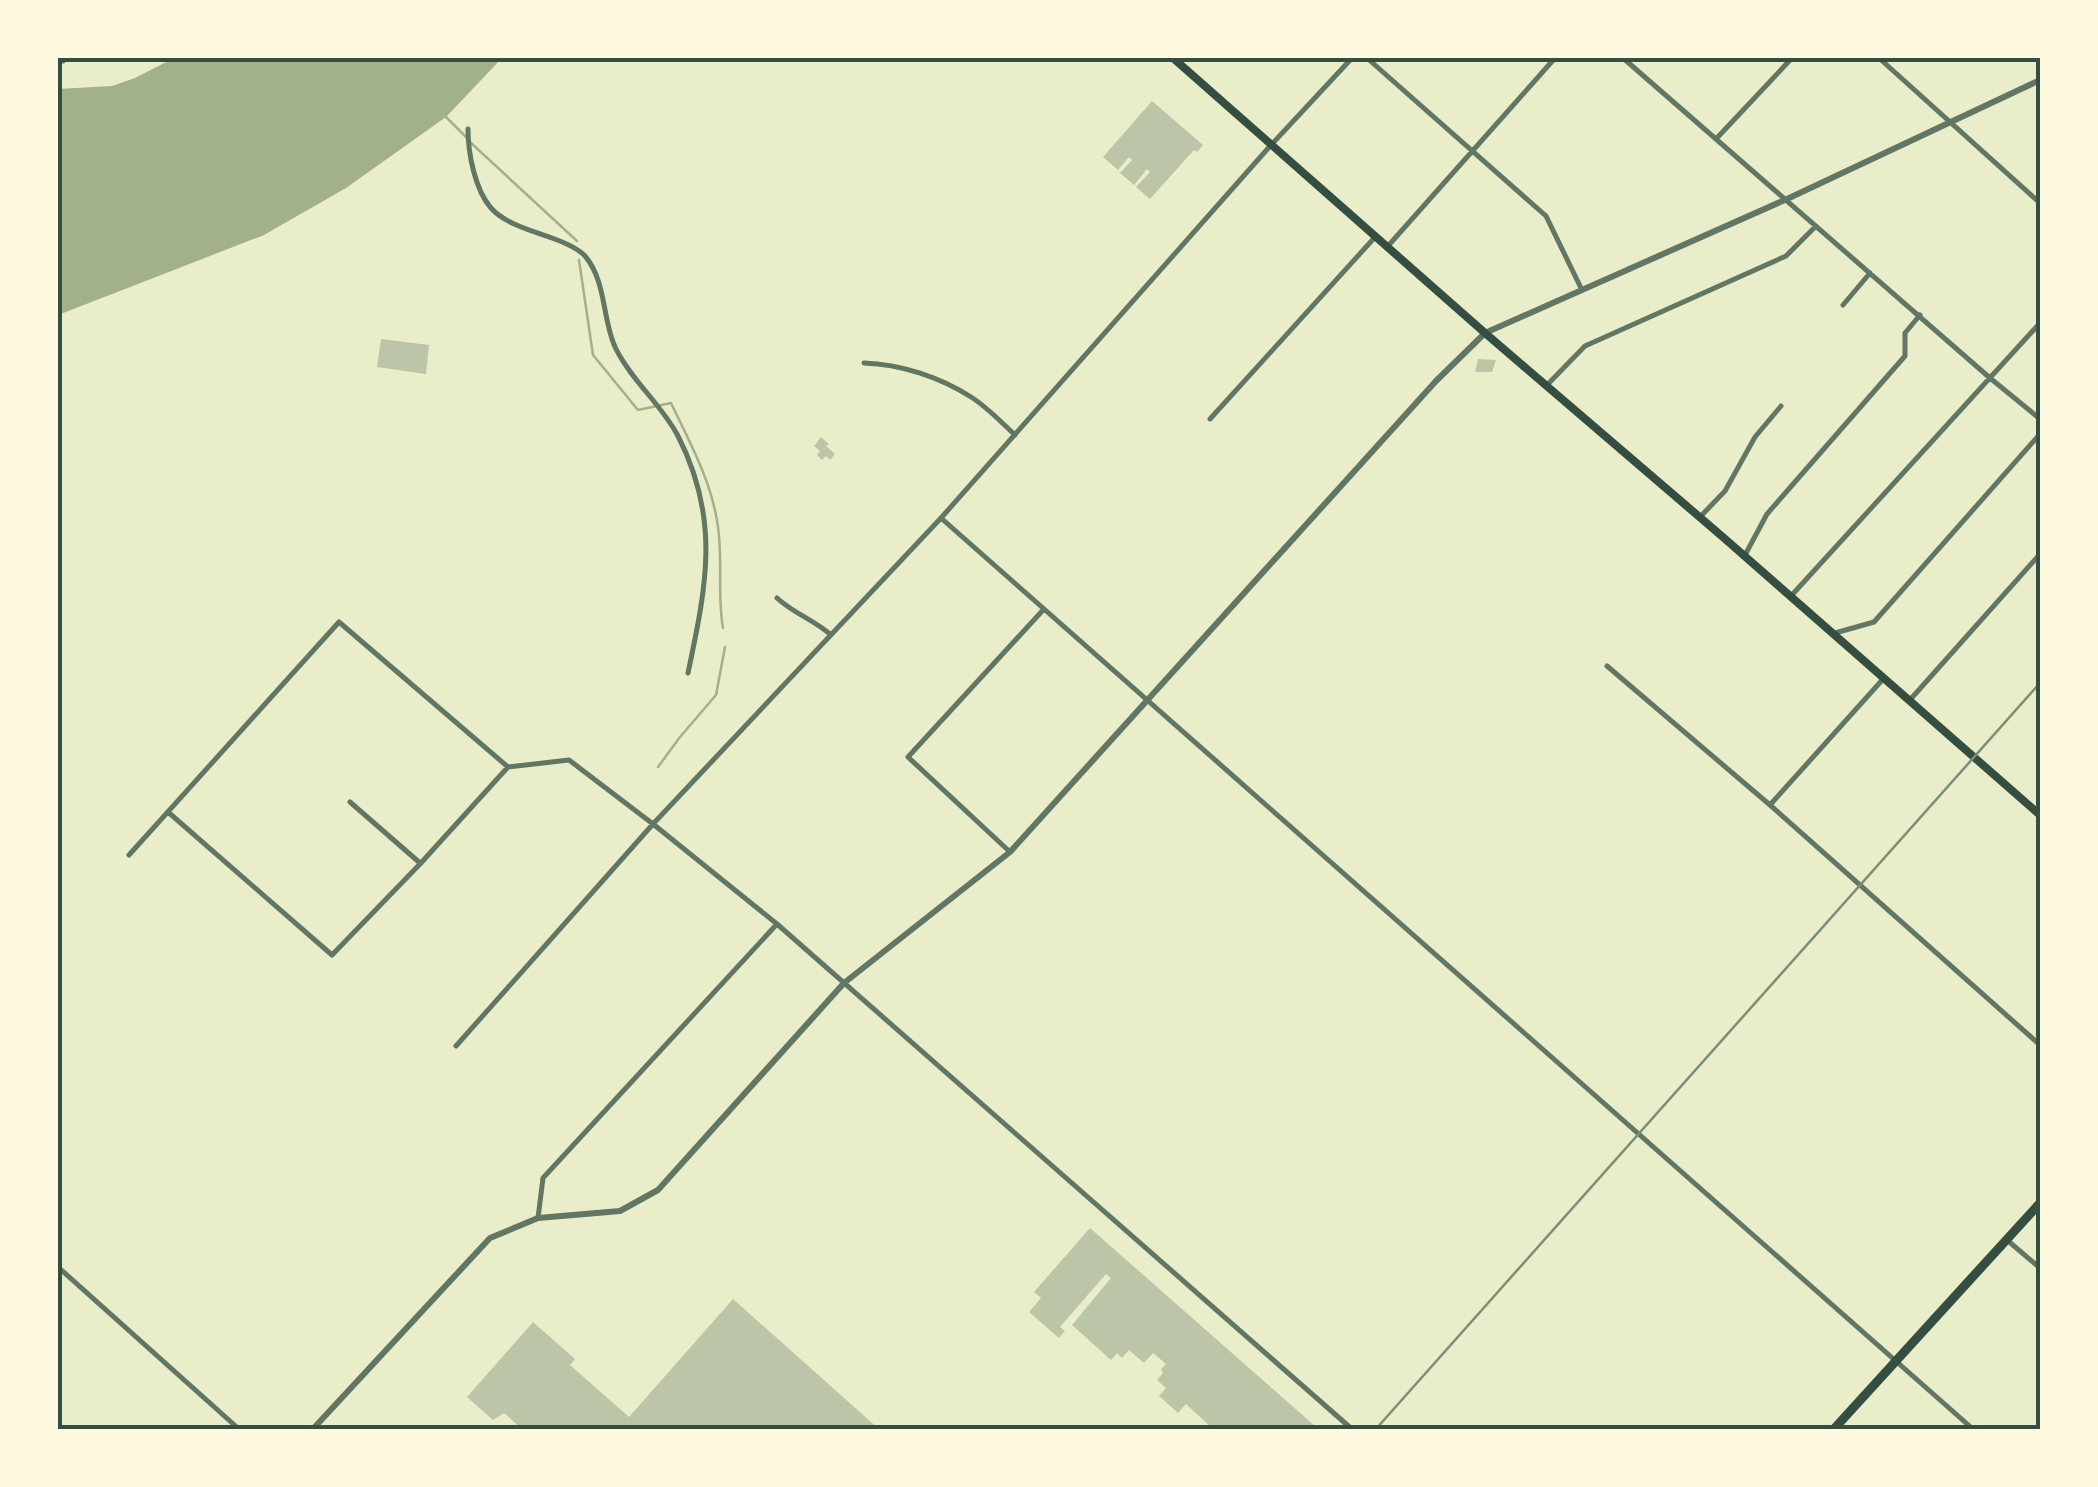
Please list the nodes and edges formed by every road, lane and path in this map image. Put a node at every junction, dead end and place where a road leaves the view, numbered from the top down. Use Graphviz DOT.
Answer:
graph roads {
  1 [pos="1173,58"];
  2 [pos="1352,58"];
  3 [pos="1367,58"];
  4 [pos="1554,58"];
  5 [pos="1624,58"];
  6 [pos="1792,58"];
  7 [pos="1879,58"];
  8 [pos="2040,80"];
  9 [pos="1952,121"];
  10 [pos="468,129"];
  11 [pos="1716,139"];
  12 [pos="1271,145"];
  13 [pos="1473,151"];
  14 [pos="1786,199"];
  15 [pos="2040,203"];
  16 [pos="1816,226"];
  17 [pos="1376,236"];
  18 [pos="1388,246"];
  19 [pos="1870,273"];
  20 [pos="1581,288"];
  21 [pos="1843,305"];
  22 [pos="1920,315"];
  23 [pos="2040,323"];
  24 [pos="1485,333"];
  25 [pos="864,362"];
  26 [pos="1990,378"];
  27 [pos="1547,386"];
  28 [pos="1781,406"];
  29 [pos="1210,419"];
  30 [pos="2040,420"];
  31 [pos="2040,434"];
  32 [pos="1015,435"];
  33 [pos="1700,517"];
  34 [pos="940,518"];
  35 [pos="2040,554"];
  36 [pos="1745,556"];
  37 [pos="1791,596"];
  38 [pos="777,598"];
  39 [pos="1044,608"];
  40 [pos="1834,634"];
  41 [pos="831,635"];
  42 [pos="1607,666"];
  43 [pos="688,673"];
  44 [pos="1884,678"];
  45 [pos="1148,700"];
  46 [pos="1909,702"];
  47 [pos="508,766"];
  48 [pos="350,802"];
  49 [pos="1770,806"];
  50 [pos="168,812"];
  51 [pos="2040,815"];
  52 [pos="653,824"];
  53 [pos="1010,852"];
  54 [pos="129,855"];
  55 [pos="420,864"];
  56 [pos="777,924"];
  57 [pos="844,983"];
  58 [pos="2040,1045"];
  59 [pos="456,1046"];
  60 [pos="2040,1203"];
  61 [pos="538,1218"];
  62 [pos="2007,1240"];
  63 [pos="58,1266"];
  64 [pos="2040,1268"];
  65 [pos="1898,1361"];
  66 [pos="240,1430"];
  67 [pos="312,1430"];
  68 [pos="1353,1430"];
  69 [pos="1833,1430"];
  70 [pos="1974,1430"];
  1 -- 12 [label="main road"];
  2 -- 12 [label="street"];
  3 -- 13 [label="street"];
  4 -- 13 [label="street"];
  5 -- 11 [label="street"];
  6 -- 11 [label="street"];
  7 -- 9 [label="street"];
  8 -- 9 [label="street"];
  9 -- 14 [label="street"];
  9 -- 15 [label="street"];
  10 -- 43 [label="street"];
  11 -- 14 [label="street"];
  12 -- 17 [label="main road"];
  12 -- 32 [label="street"];
  13 -- 18 [label="street"];
  13 -- 20 [label="street"];
  14 -- 16 [label="street"];
  14 -- 20 [label="street"];
  16 -- 19 [label="street"];
  16 -- 27 [label="street"];
  17 -- 18 [label="main road"];
  17 -- 29 [label="street"];
  18 -- 24 [label="main road"];
  19 -- 21 [label="street"];
  19 -- 22 [label="street"];
  20 -- 24 [label="street"];
  22 -- 26 [label="street"];
  22 -- 36 [label="street"];
  23 -- 26 [label="street"];
  24 -- 27 [label="main road"];
  24 -- 45 [label="street"];
  25 -- 32 [label="street"];
  26 -- 30 [label="street"];
  26 -- 37 [label="street"];
  27 -- 33 [label="main road"];
  28 -- 33 [label="street"];
  31 -- 40 [label="street"];
  32 -- 34 [label="street"];
  33 -- 36 [label="main road"];
  34 -- 39 [label="street"];
  34 -- 41 [label="street"];
  35 -- 46 [label="street"];
  36 -- 37 [label="main road"];
  37 -- 40 [label="main road"];
  38 -- 41 [label="street"];
  39 -- 45 [label="street"];
  39 -- 53 [label="street"];
  40 -- 44 [label="main road"];
  41 -- 52 [label="street"];
  42 -- 49 [label="street"];
  44 -- 46 [label="main road"];
  44 -- 49 [label="street"];
  45 -- 53 [label="street"];
  45 -- 65 [label="street"];
  46 -- 51 [label="main road"];
  47 -- 50 [label="street"];
  47 -- 52 [label="street"];
  47 -- 55 [label="street"];
  48 -- 55 [label="street"];
  49 -- 58 [label="street"];
  50 -- 54 [label="street"];
  50 -- 55 [label="street"];
  52 -- 56 [label="street"];
  52 -- 59 [label="street"];
  53 -- 57 [label="street"];
  56 -- 57 [label="street"];
  56 -- 61 [label="street"];
  57 -- 61 [label="street"];
  57 -- 68 [label="street"];
  60 -- 62 [label="main road"];
  61 -- 67 [label="street"];
  62 -- 64 [label="street"];
  62 -- 65 [label="main road"];
  63 -- 66 [label="street"];
  65 -- 69 [label="main road"];
  65 -- 70 [label="street"];
}
